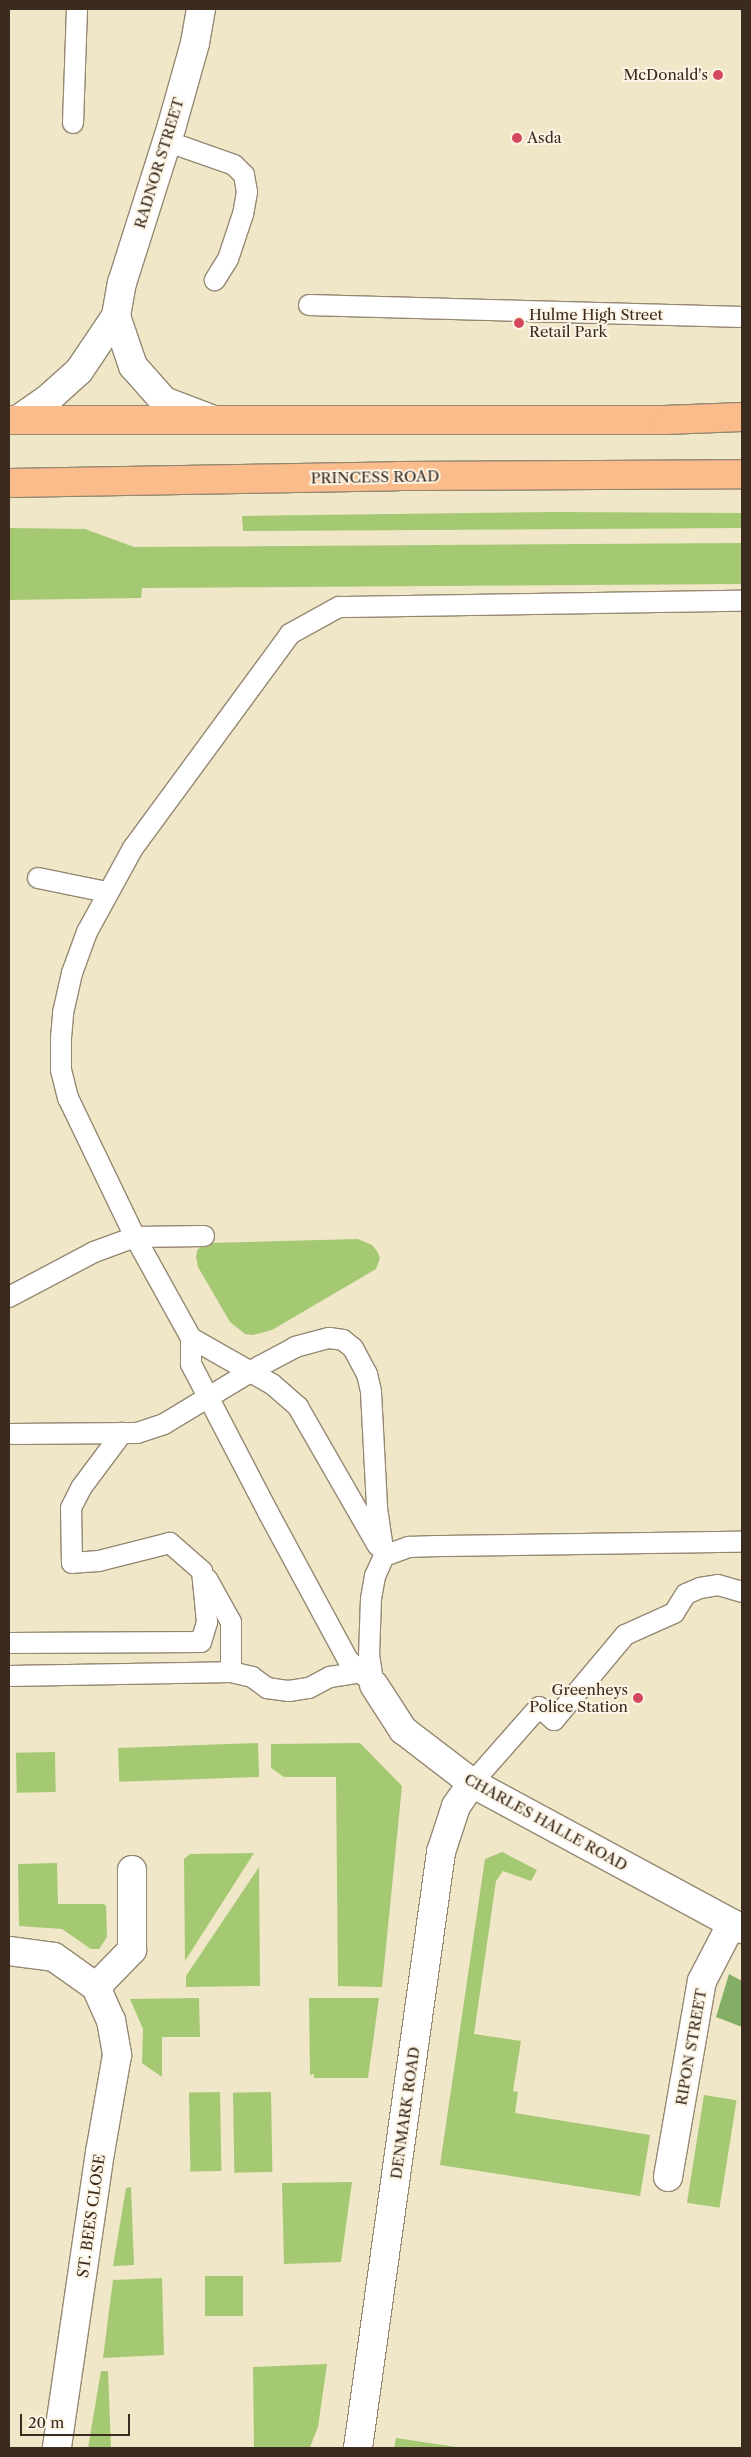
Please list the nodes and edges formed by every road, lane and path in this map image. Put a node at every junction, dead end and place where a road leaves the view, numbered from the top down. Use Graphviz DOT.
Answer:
graph roads {
  1 [pos="77,9"];
  2 [pos="201,9"];
  3 [pos="73,123"];
  4 [pos="166,141"];
  5 [pos="214,280"];
  6 [pos="310,305"];
  7 [pos="116,316"];
  8 [pos="742,317"];
  9 [pos="742,417"];
  10 [pos="14,420"];
  11 [pos="214,421"];
  12 [pos="742,474"];
  13 [pos="9,483"];
  14 [pos="742,601"];
  15 [pos="38,878"];
  16 [pos="108,892"];
  17 [pos="204,1236"];
  18 [pos="136,1237"];
  19 [pos="9,1297"];
  20 [pos="191,1338"];
  21 [pos="250,1372"];
  22 [pos="208,1397"];
  23 [pos="9,1434"];
  24 [pos="122,1434"];
  25 [pos="742,1542"];
  26 [pos="384,1556"];
  27 [pos="202,1571"];
  28 [pos="742,1592"];
  29 [pos="9,1643"];
  30 [pos="231,1672"];
  31 [pos="9,1676"];
  32 [pos="367,1679"];
  33 [pos="472,1783"];
  34 [pos="132,1870"];
  35 [pos="737,1926"];
  36 [pos="9,1952"];
  37 [pos="96,1987"];
  38 [pos="668,2177"];
  39 [pos="57,2448"];
  40 [pos="358,2448"];
  1 -- 3 [label="lane"];
  2 -- 4 [label="street, RADNOR STREET"];
  4 -- 5 [label="lane"];
  4 -- 7 [label="street, RADNOR STREET"];
  6 -- 8 [label="lane"];
  7 -- 10 [label="street, RADNOR STREET"];
  7 -- 11 [label="street, RADNOR STREET"];
  9 -- 11 [label="highway"];
  10 -- 11 [label="highway"];
  12 -- 13 [label="highway, PRINCESS ROAD"];
  14 -- 16 [label="lane"];
  15 -- 16 [label="lane"];
  16 -- 18 [label="lane"];
  17 -- 18 [label="lane"];
  18 -- 19 [label="lane"];
  18 -- 20 [label="lane"];
  20 -- 21 [label="lane"];
  20 -- 22 [label="lane"];
  21 -- 22 [label="lane"];
  21 -- 26 [label="lane"];
  21 -- 26 [label="lane"];
  22 -- 24 [label="lane"];
  22 -- 32 [label="lane"];
  23 -- 24 [label="lane"];
  24 -- 27 [label="lane"];
  25 -- 26 [label="lane"];
  26 -- 32 [label="lane"];
  27 -- 29 [label="lane"];
  27 -- 30 [label="lane"];
  28 -- 33 [label="lane"];
  30 -- 31 [label="lane"];
  30 -- 32 [label="lane"];
  32 -- 33 [label="street, CHARLES HALLE ROAD"];
  33 -- 35 [label="street, CHARLES HALLE ROAD"];
  33 -- 40 [label="street, DENMARK ROAD"];
  34 -- 37 [label="street"];
  35 -- 38 [label="street, RIPON STREET"];
  36 -- 37 [label="street"];
  37 -- 39 [label="street, ST. BEES CLOSE"];
}
